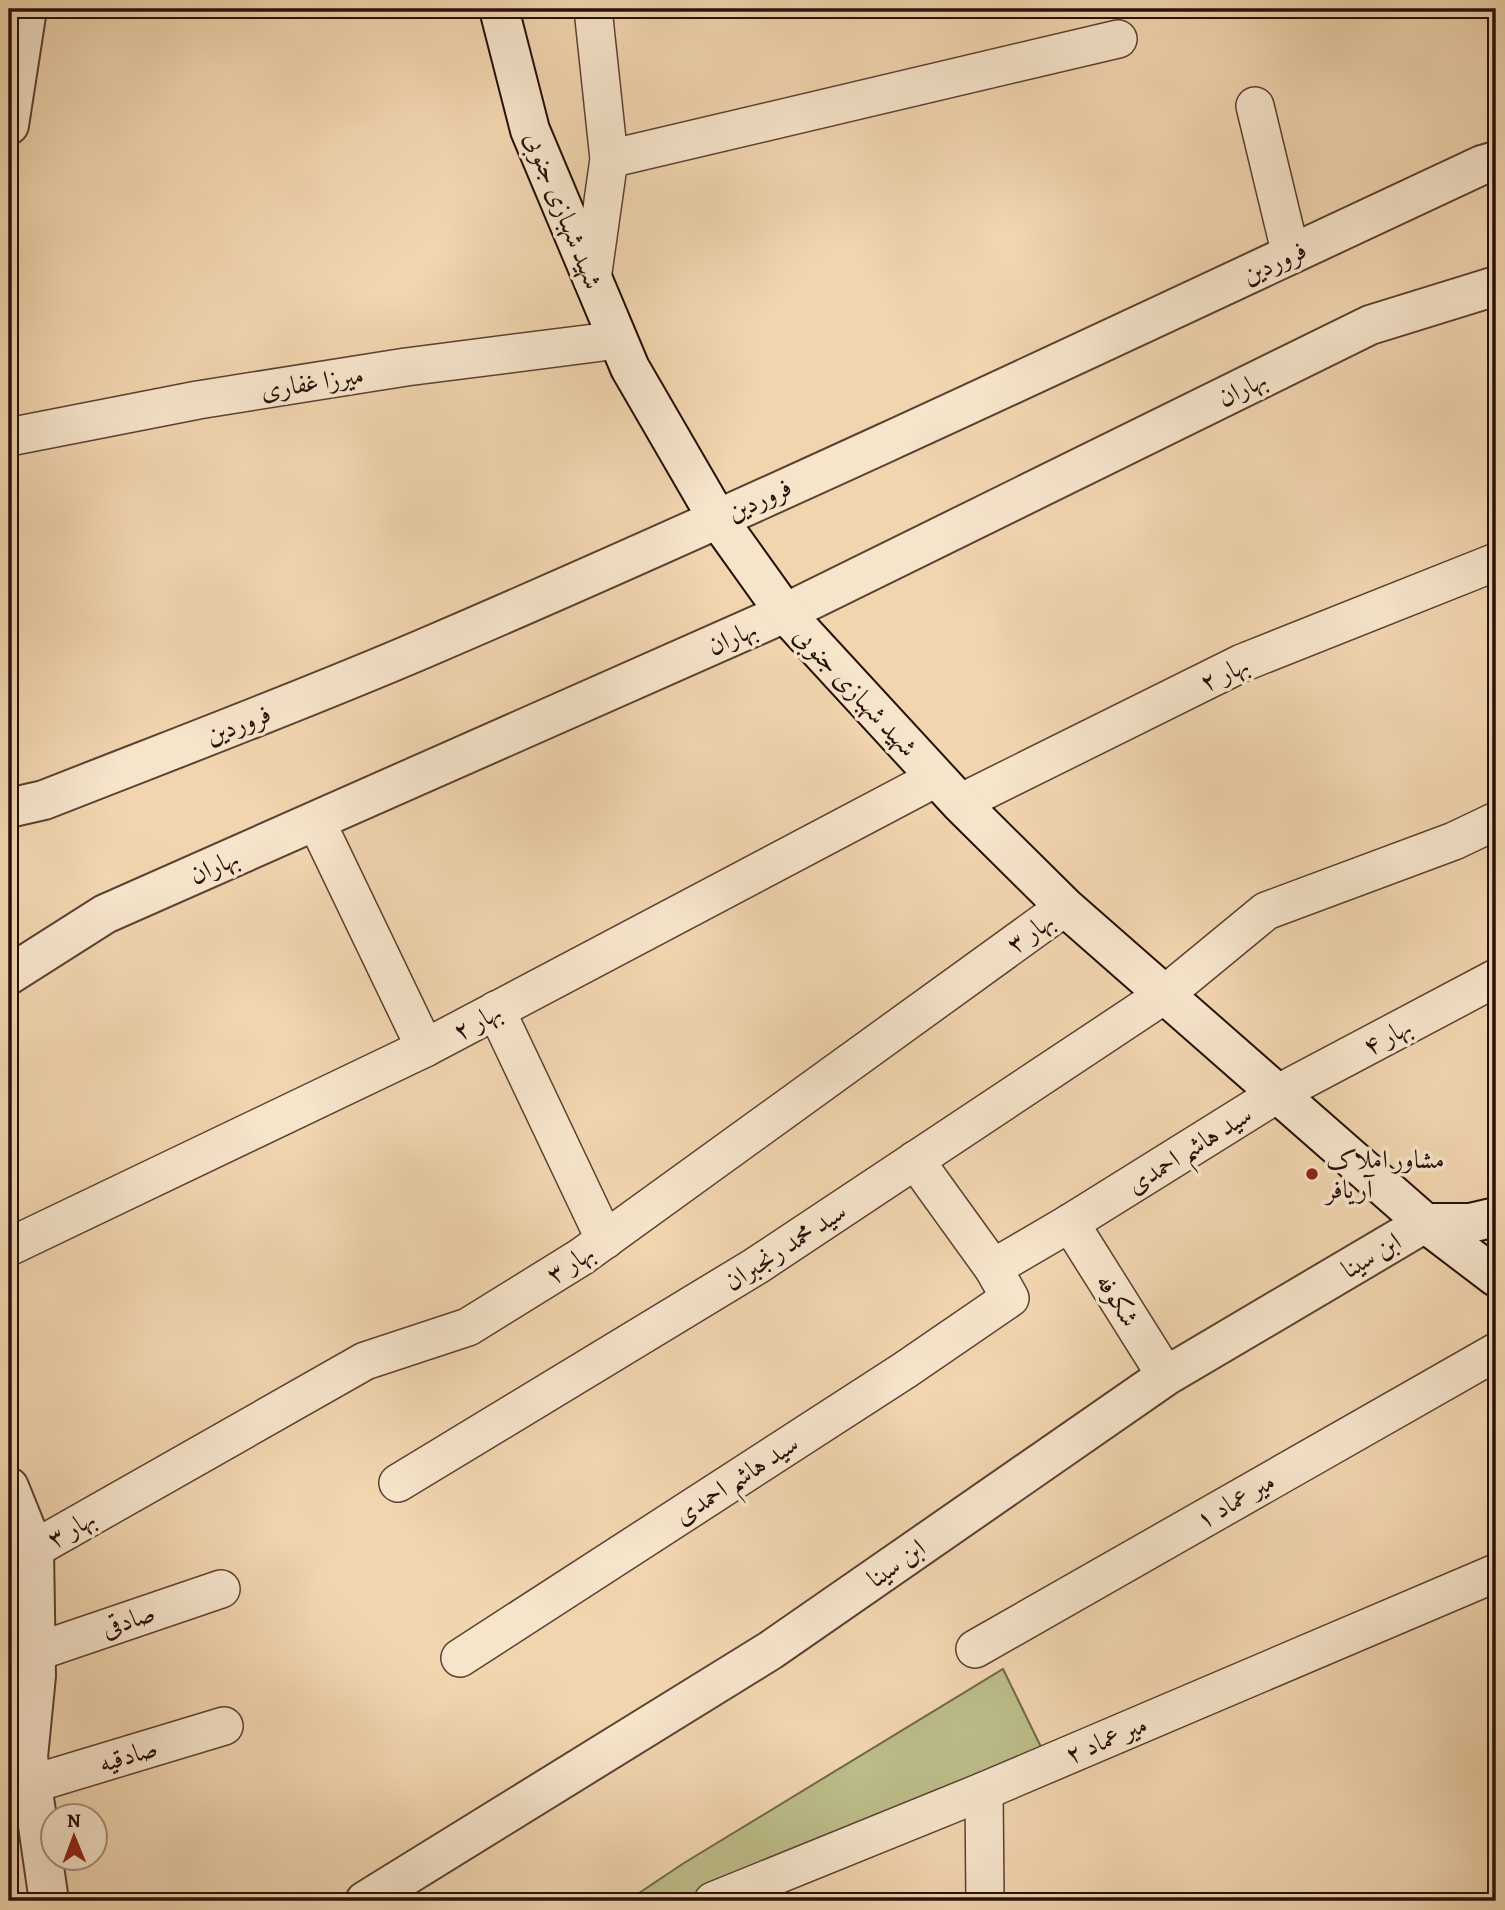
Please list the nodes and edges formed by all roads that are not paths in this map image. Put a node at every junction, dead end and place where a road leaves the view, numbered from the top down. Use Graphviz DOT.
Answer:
graph roads {
  1 [pos="27,9"];
  2 [pos="499,9"];
  3 [pos="593,9"];
  4 [pos="1118,38"];
  5 [pos="1255,106"];
  6 [pos="9,125"];
  7 [pos="609,159"];
  8 [pos="1496,161"];
  9 [pos="1291,255"];
  10 [pos="592,279"];
  11 [pos="1496,286"];
  12 [pos="618,340"];
  13 [pos="9,437"];
  14 [pos="717,518"];
  15 [pos="1496,562"];
  16 [pos="785,614"];
  17 [pos="948,790"];
  18 [pos="9,808"];
  19 [pos="316,821"];
  20 [pos="1493,830"];
  21 [pos="1065,907"];
  22 [pos="9,975"];
  23 [pos="1496,978"];
  24 [pos="1164,995"];
  25 [pos="496,1010"];
  26 [pos="425,1048"];
  27 [pos="1277,1094"];
  28 [pos="915,1160"];
  29 [pos="1496,1217"];
  30 [pos="1070,1223"];
  31 [pos="1425,1223"];
  32 [pos="606,1240"];
  33 [pos="9,1247"];
  34 [pos="1496,1277"];
  35 [pos="1002,1283"];
  36 [pos="1496,1352"];
  37 [pos="1166,1376"];
  38 [pos="398,1483"];
  39 [pos="9,1487"];
  40 [pos="21,1553"];
  41 [pos="1496,1573"];
  42 [pos="221,1589"];
  43 [pos="975,1649"];
  44 [pos="36,1652"];
  45 [pos="460,1658"];
  46 [pos="225,1726"];
  47 [pos="20,1729"];
  48 [pos="32,1784"];
  49 [pos="984,1791"];
  50 [pos="50,1901"];
  51 [pos="365,1901"];
  52 [pos="713,1901"];
  53 [pos="985,1901"];
  1 -- 6 [label="street"];
  2 -- 10 [label="street, شهید شهبازی جنوبی"];
  3 -- 7 [label="street"];
  4 -- 7 [label="street"];
  5 -- 9 [label="street"];
  7 -- 10 [label="street"];
  8 -- 9 [label="street, فروردین"];
  9 -- 14 [label="street, فروردین"];
  10 -- 12 [label="street, شهید شهبازی جنوبی"];
  11 -- 16 [label="street, بهاران"];
  12 -- 13 [label="street, میرزا غفاری"];
  12 -- 14 [label="street, شهید شهبازی جنوبی"];
  14 -- 16 [label="street, شهید شهبازی جنوبی"];
  14 -- 18 [label="street, فروردین"];
  15 -- 17 [label="street, بهار ۲"];
  16 -- 17 [label="street, شهید شهبازی جنوبی"];
  16 -- 19 [label="street, بهاران"];
  17 -- 21 [label="street, شهید شهبازی جنوبی"];
  17 -- 25 [label="street, بهار ۲"];
  19 -- 22 [label="street, بهاران"];
  19 -- 26 [label="street"];
  20 -- 24 [label="street"];
  21 -- 24 [label="street, شهید شهبازی جنوبی"];
  21 -- 32 [label="street, بهار ۳"];
  23 -- 27 [label="street, بهار ۴"];
  24 -- 27 [label="street, شهید شهبازی جنوبی"];
  24 -- 28 [label="street, سید محمد رنجبران"];
  25 -- 26 [label="street, بهار ۲"];
  25 -- 32 [label="street"];
  26 -- 33 [label="street, بهار ۲"];
  27 -- 30 [label="street, سید هاشم احمدی"];
  27 -- 31 [label="street, شهید شهبازی جنوبی"];
  28 -- 35 [label="street"];
  28 -- 38 [label="street, سید محمد رنجبران"];
  29 -- 31 [label="street"];
  30 -- 35 [label="street, سید هاشم احمدی"];
  30 -- 37 [label="street, شکوفه"];
  31 -- 34 [label="street, شهید شهبازی جنوبی"];
  31 -- 37 [label="street, ابن سینا"];
  32 -- 40 [label="street, بهار ۳"];
  35 -- 45 [label="street, سید هاشم احمدی"];
  36 -- 43 [label="street, میر عماد ۱"];
  37 -- 51 [label="street, ابن سینا"];
  39 -- 40 [label="street"];
  40 -- 44 [label="street"];
  41 -- 49 [label="street, میر عماد ۲"];
  42 -- 44 [label="street, صادقی"];
  44 -- 47 [label="street"];
  46 -- 48 [label="street, صادقیه"];
  47 -- 48 [label="street"];
  48 -- 50 [label="street"];
  49 -- 52 [label="street, میر عماد ۲"];
  49 -- 53 [label="street"];
}
